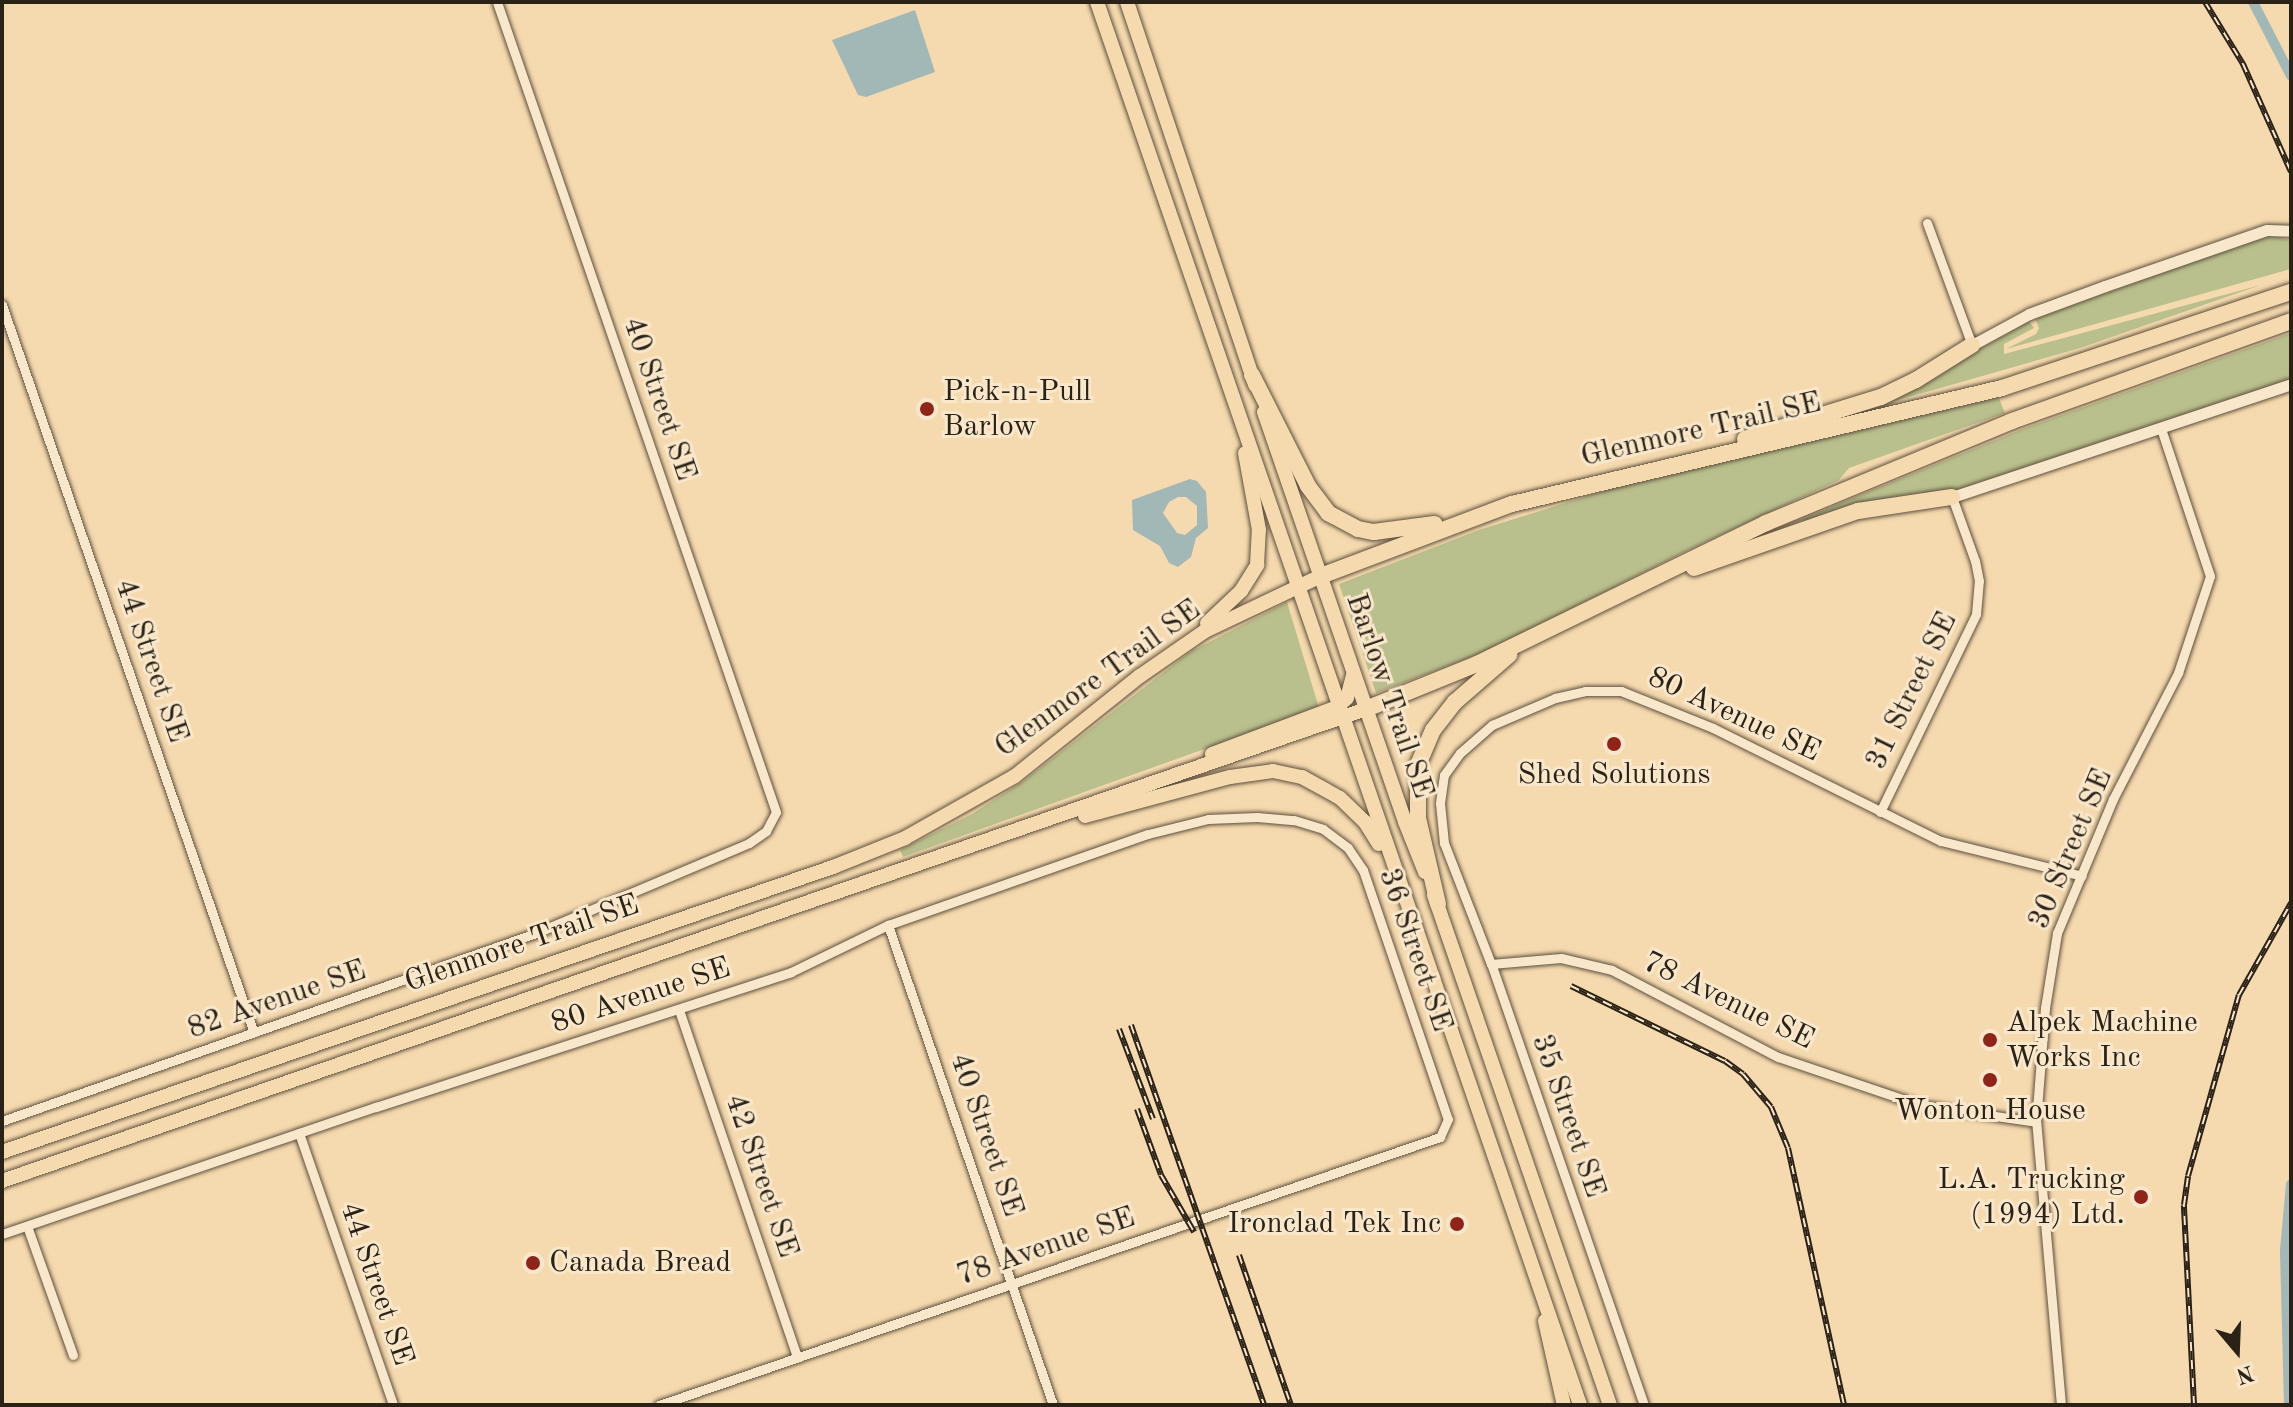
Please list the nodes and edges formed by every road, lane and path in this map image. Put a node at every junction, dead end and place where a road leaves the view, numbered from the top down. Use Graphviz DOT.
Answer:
graph roads {
  1 [pos="497,2"];
  2 [pos="1097,2"];
  3 [pos="1127,2"];
  4 [pos="1927,223"];
  5 [pos="2291,231"];
  6 [pos="2291,292"];
  7 [pos="2,305"];
  8 [pos="2291,321"];
  9 [pos="1972,345"];
  10 [pos="1252,375"];
  11 [pos="2291,384"];
  12 [pos="1235,398"];
  13 [pos="2161,429"];
  14 [pos="1597,482"];
  15 [pos="1952,497"];
  16 [pos="1479,515"];
  17 [pos="1321,576"];
  18 [pos="1297,586"];
  19 [pos="1617,596"];
  20 [pos="1526,641"];
  21 [pos="1170,654"];
  22 [pos="1354,673"];
  23 [pos="1366,709"];
  24 [pos="1339,713"];
  25 [pos="776,812"];
  26 [pos="1880,812"];
  27 [pos="1294,820"];
  28 [pos="1025,828"];
  29 [pos="1444,843"];
  30 [pos="2082,876"];
  31 [pos="1399,884"];
  32 [pos="1438,904"];
  33 [pos="888,925"];
  34 [pos="1491,964"];
  35 [pos="679,1010"];
  36 [pos="254,1033"];
  37 [pos="2,1121"];
  38 [pos="2036,1122"];
  39 [pos="1446,1130"];
  40 [pos="299,1133"];
  41 [pos="2,1152"];
  42 [pos="2,1181"];
  43 [pos="27,1226"];
  44 [pos="2,1234"];
  45 [pos="1012,1285"];
  46 [pos="1542,1293"];
  47 [pos="73,1355"];
  48 [pos="797,1357"];
  49 [pos="393,1405"];
  50 [pos="659,1405"];
  51 [pos="1053,1405"];
  52 [pos="1564,1405"];
  53 [pos="1580,1405"];
  54 [pos="1610,1405"];
  55 [pos="1644,1405"];
  56 [pos="2061,1405"];
  1 -- 25 [label="street, 40 Street SE"];
  2 -- 12 [label="main road, Barlow Trail SE"];
  3 -- 10 [label="main road, Barlow Trail SE"];
  4 -- 9 [label="street"];
  5 -- 9 [label="street"];
  6 -- 14 [label="highway, Glenmore Trail SE"];
  7 -- 36 [label="street, 44 Street SE"];
  8 -- 19 [label="highway"];
  9 -- 14 [label="highway"];
  10 -- 16 [label="highway"];
  10 -- 17 [label="main road, Barlow Trail SE"];
  11 -- 13 [label="street"];
  12 -- 18 [label="main road, Barlow Trail SE"];
  12 -- 21 [label="main road"];
  13 -- 15 [label="street"];
  13 -- 30 [label="street, 30 Street SE"];
  14 -- 16 [label="highway, Glenmore Trail SE"];
  15 -- 19 [label="highway"];
  15 -- 26 [label="street, 31 Street SE"];
  16 -- 17 [label="highway, Glenmore Trail SE"];
  17 -- 18 [label="main road, Glenmore Trail SE"];
  17 -- 22 [label="main road, Barlow Trail SE"];
  18 -- 21 [label="main road, Glenmore Trail SE"];
  18 -- 24 [label="main road, Barlow Trail SE"];
  19 -- 20 [label="highway"];
  20 -- 23 [label="highway"];
  20 -- 32 [label="highway"];
  21 -- 41 [label="main road, Glenmore Trail SE"];
  22 -- 23 [label="main road, Barlow Trail SE"];
  22 -- 24 [label="main road"];
  23 -- 24 [label="main road"];
  23 -- 32 [label="main road, Barlow Trail SE"];
  24 -- 28 [label="main road, Glenmore Trail SE"];
  24 -- 31 [label="main road, Barlow Trail SE"];
  25 -- 36 [label="street, 82 Avenue SE"];
  26 -- 29 [label="street, 80 Avenue SE"];
  26 -- 30 [label="street, 80 Avenue SE"];
  27 -- 33 [label="street, 80 Avenue SE"];
  27 -- 39 [label="street, 36 Street SE"];
  28 -- 31 [label="main road"];
  28 -- 42 [label="main road, Glenmore Trail SE"];
  29 -- 34 [label="street, 35 Street SE"];
  30 -- 38 [label="street, 30 Street SE"];
  31 -- 46 [label="main road, Barlow Trail SE"];
  32 -- 54 [label="main road, Barlow Trail SE"];
  33 -- 35 [label="street, 80 Avenue SE"];
  33 -- 45 [label="street, 40 Street SE"];
  34 -- 38 [label="street, 78 Avenue SE"];
  34 -- 55 [label="street, 35 Street SE"];
  35 -- 40 [label="street, 80 Avenue SE"];
  35 -- 48 [label="street, 42 Street SE"];
  36 -- 37 [label="street, 82 Avenue SE"];
  38 -- 56 [label="street, 30 Street SE"];
  39 -- 45 [label="street, 78 Avenue SE"];
  40 -- 43 [label="street, 80 Avenue SE"];
  40 -- 49 [label="street, 44 Street SE"];
  43 -- 44 [label="street, 80 Avenue SE"];
  43 -- 47 [label="street"];
  45 -- 48 [label="street, 78 Avenue SE"];
  45 -- 51 [label="street, 40 Street SE"];
  46 -- 52 [label="main road"];
  46 -- 53 [label="main road, Barlow Trail SE"];
  48 -- 50 [label="street, 78 Avenue SE"];
}
